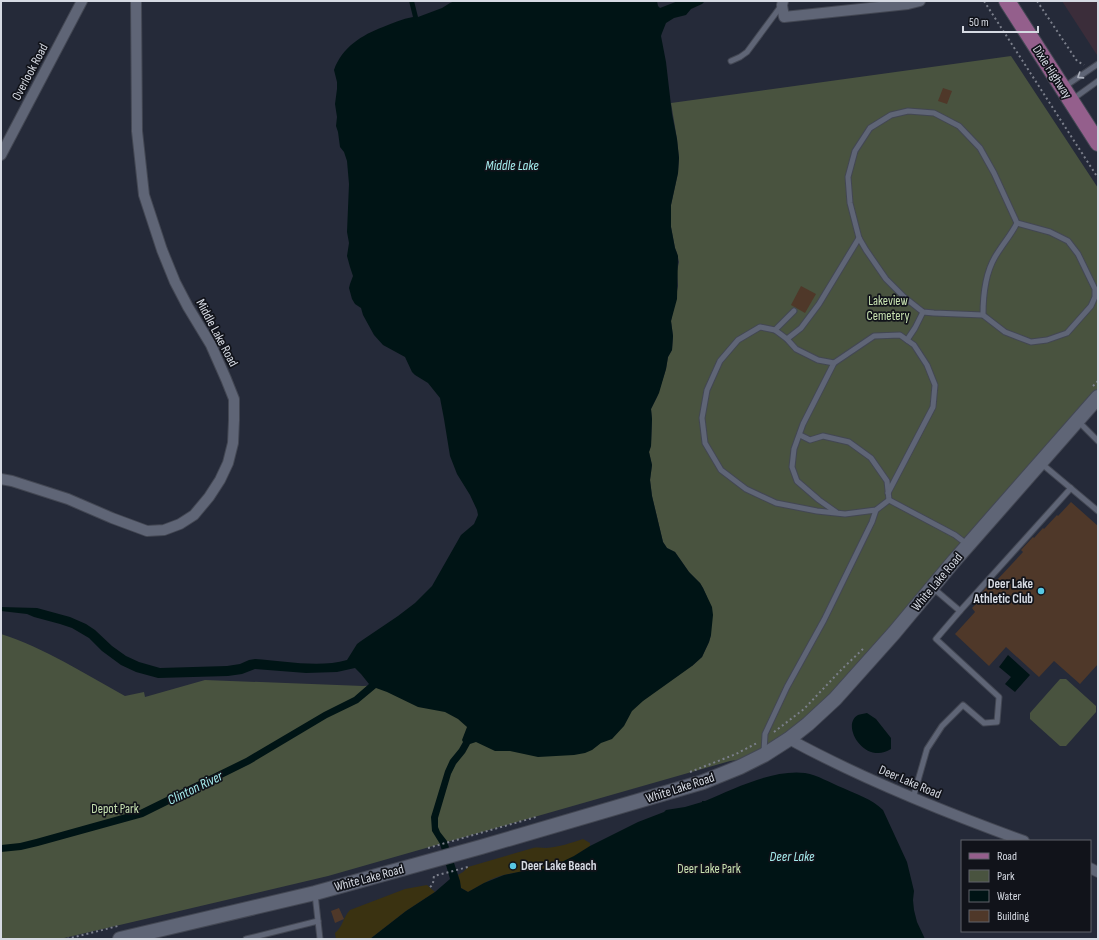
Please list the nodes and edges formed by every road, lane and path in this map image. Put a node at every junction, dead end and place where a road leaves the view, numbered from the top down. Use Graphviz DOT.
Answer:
graph roads {
  1 [pos="82,1"];
  2 [pos="136,1"];
  3 [pos="920,1"];
  4 [pos="984,1"];
  5 [pos="1007,1"];
  6 [pos="1037,1"];
  7 [pos="783,3"];
  8 [pos="731,61"];
  9 [pos="1098,64"];
  10 [pos="1089,70"];
  11 [pos="1098,81"];
  12 [pos="1067,94"];
  13 [pos="1098,143"];
  14 [pos="1,155"];
  15 [pos="1098,178"];
  16 [pos="1018,223"];
  17 [pos="859,238"];
  18 [pos="794,311"];
  19 [pos="922,312"];
  20 [pos="983,315"];
  21 [pos="775,330"];
  22 [pos="787,339"];
  23 [pos="907,340"];
  24 [pos="834,362"];
  25 [pos="1098,397"];
  26 [pos="1078,420"];
  27 [pos="800,435"];
  28 [pos="1098,441"];
  29 [pos="1041,462"];
  30 [pos="1,479"];
  31 [pos="1071,488"];
  32 [pos="888,492"];
  33 [pos="889,500"];
  34 [pos="876,510"];
  35 [pos="1098,511"];
  36 [pos="837,513"];
  37 [pos="968,545"];
  38 [pos="932,587"];
  39 [pos="960,611"];
  40 [pos="789,739"];
  41 [pos="764,755"];
  42 [pos="913,798"];
  43 [pos="1021,840"];
  44 [pos="434,846"];
  45 [pos="449,851"];
  46 [pos="467,867"];
  47 [pos="430,887"];
  48 [pos="315,893"];
  49 [pos="318,921"];
  50 [pos="120,939"];
  51 [pos="246,939"];
  52 [pos="320,939"];
  1 -- 14 [label="street, Overlook Road"];
  2 -- 30 [label="street, Middle Lake Road"];
  3 -- 7 [label="street"];
  4 -- 15 [label="path"];
  5 -- 12 [label="main road, Dixie Highway"];
  6 -- 10 [label="path"];
  7 -- 8 [label="lane"];
  9 -- 10 [label="lane"];
  10 -- 12 [label="lane, one-way"];
  11 -- 12 [label="lane"];
  12 -- 13 [label="main road, Dixie Highway"];
  16 -- 17 [label="lane"];
  16 -- 20 [label="lane"];
  16 -- 20 [label="lane"];
  17 -- 19 [label="lane"];
  17 -- 22 [label="lane"];
  18 -- 21 [label="lane"];
  19 -- 20 [label="lane"];
  19 -- 23 [label="lane"];
  21 -- 22 [label="lane"];
  21 -- 36 [label="lane"];
  22 -- 24 [label="lane"];
  23 -- 24 [label="lane"];
  23 -- 32 [label="lane"];
  24 -- 27 [label="lane"];
  25 -- 26 [label="street, White Lake Road"];
  26 -- 28 [label="lane"];
  26 -- 29 [label="street, White Lake Road"];
  27 -- 32 [label="lane"];
  27 -- 36 [label="lane"];
  29 -- 31 [label="lane"];
  29 -- 37 [label="street, White Lake Road"];
  31 -- 35 [label="lane"];
  31 -- 39 [label="lane"];
  32 -- 33 [label="lane"];
  33 -- 34 [label="lane"];
  33 -- 37 [label="lane"];
  34 -- 36 [label="lane"];
  34 -- 41 [label="lane"];
  37 -- 38 [label="street, White Lake Road"];
  38 -- 39 [label="lane"];
  38 -- 40 [label="street, White Lake Road"];
  39 -- 42 [label="lane"];
  40 -- 41 [label="street, White Lake Road"];
  40 -- 42 [label="street, Deer Lake Road"];
  41 -- 45 [label="street, White Lake Road"];
  42 -- 43 [label="street, Deer Lake Road"];
  44 -- 45 [label="path"];
  45 -- 48 [label="street, White Lake Road"];
  46 -- 47 [label="path"];
  48 -- 49 [label="lane"];
  48 -- 50 [label="street, White Lake Road"];
  49 -- 51 [label="lane"];
  49 -- 52 [label="lane"];
}
